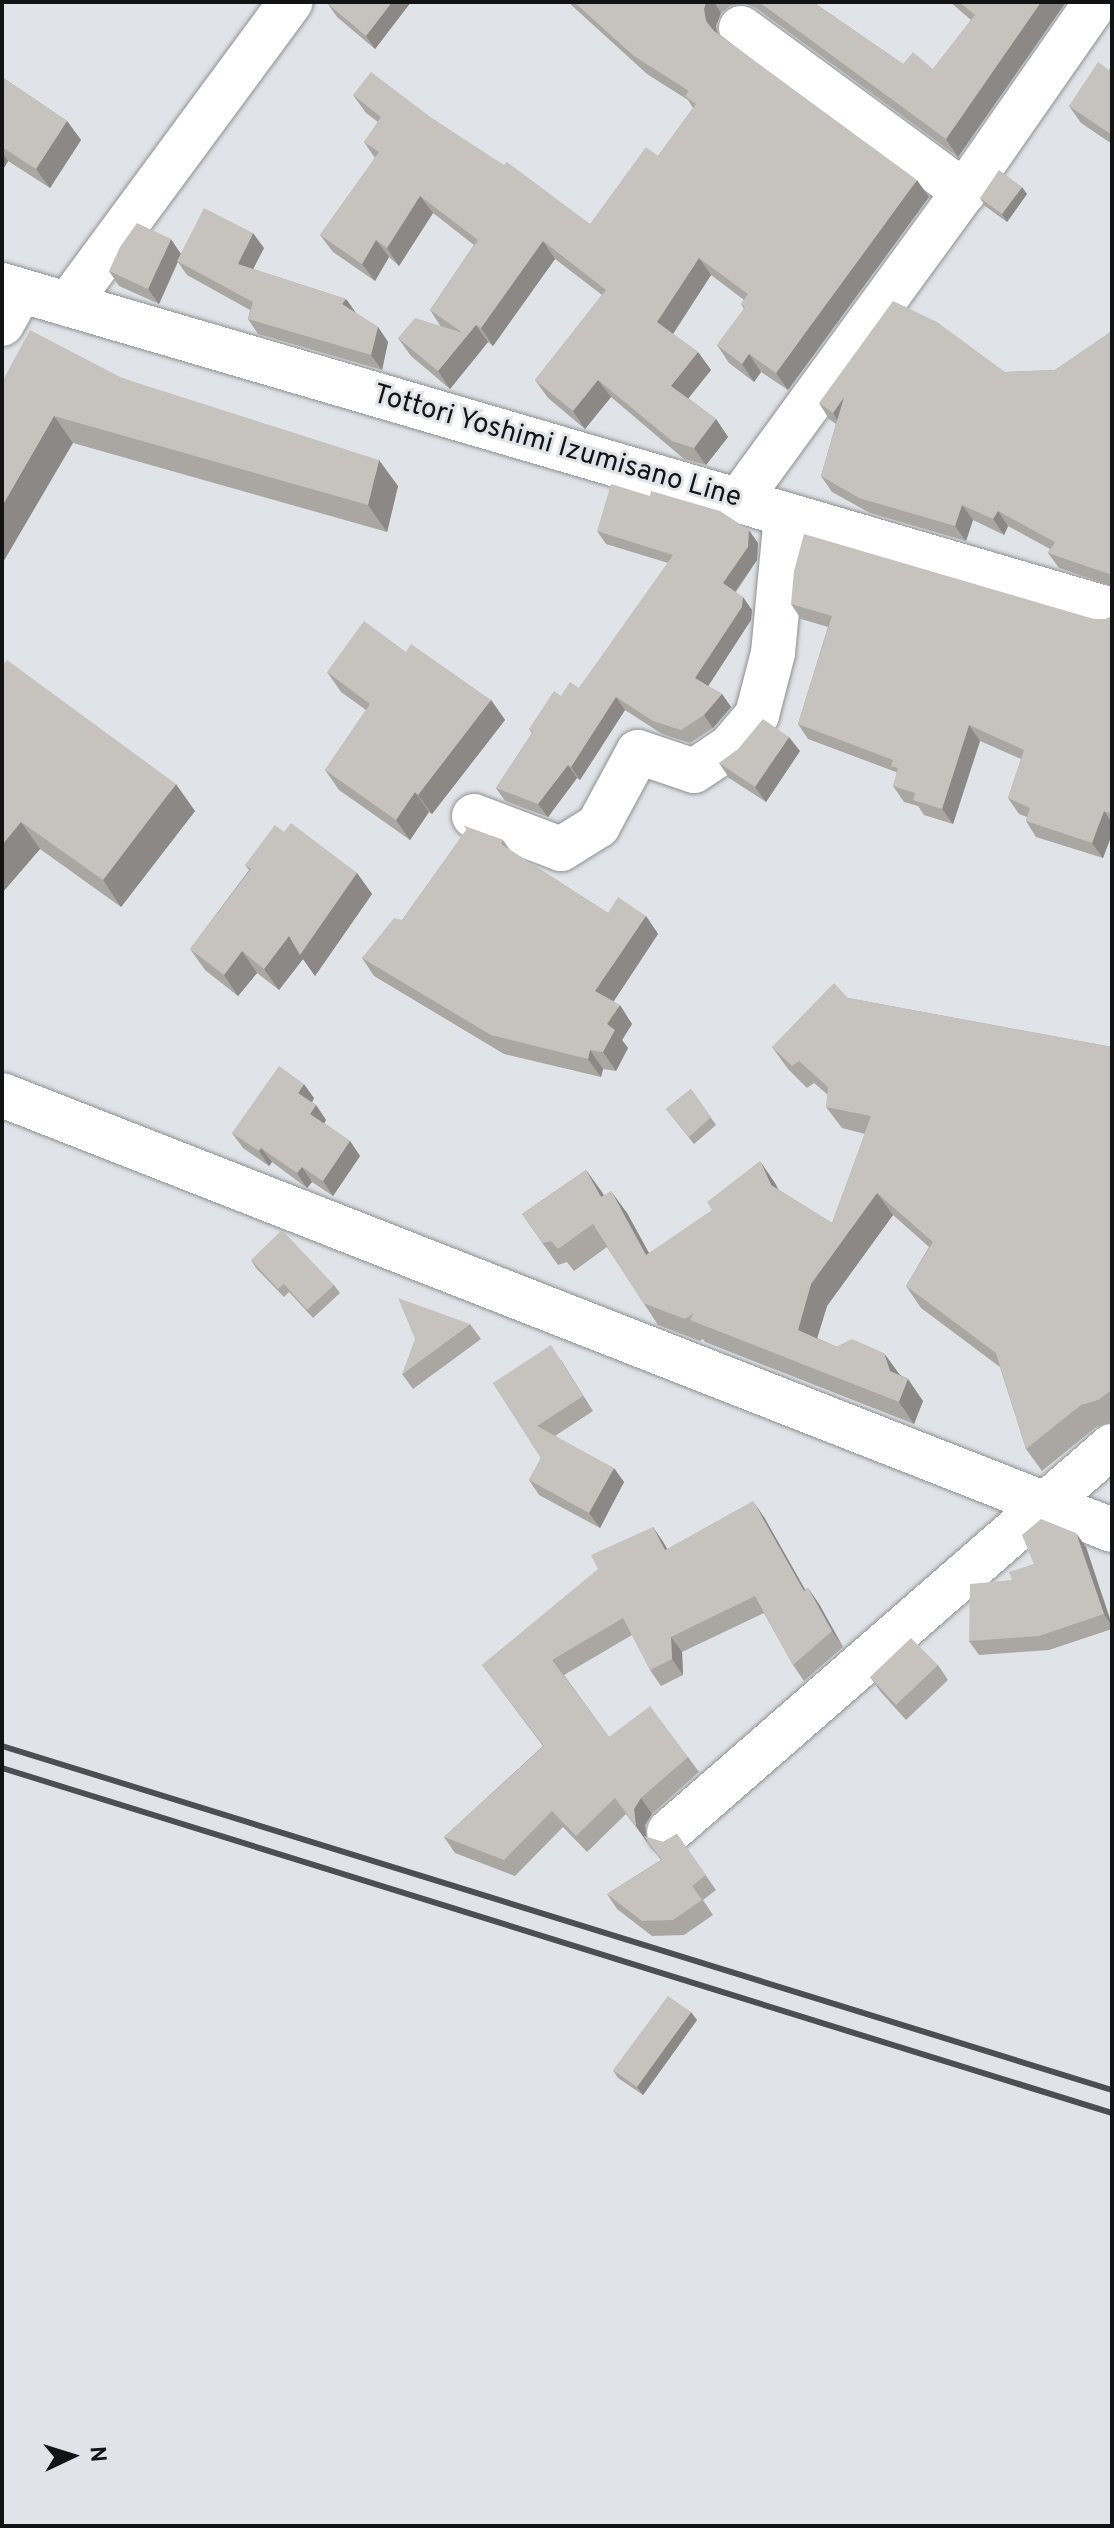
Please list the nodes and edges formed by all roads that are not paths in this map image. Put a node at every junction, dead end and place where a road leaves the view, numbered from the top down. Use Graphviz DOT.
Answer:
graph roads {
  1 [pos="291,2"];
  2 [pos="1096,2"];
  3 [pos="741,28"];
  4 [pos="964,192"];
  5 [pos="8,300"];
  6 [pos="68,304"];
  7 [pos="739,500"];
  8 [pos="786,515"];
  9 [pos="1112,610"];
  10 [pos="474,816"];
  11 [pos="2,1095"];
  12 [pos="1112,1446"];
  13 [pos="1046,1505"];
  14 [pos="1112,1530"];
  15 [pos="669,1832"];
  1 -- 6 [label="street"];
  2 -- 4 [label="street"];
  3 -- 4 [label="street"];
  4 -- 7 [label="street"];
  5 -- 6 [label="street, Tottori Yoshimi Izumisano Line"];
  6 -- 7 [label="street, Tottori Yoshimi Izumisano Line"];
  7 -- 8 [label="street, Tottori Yoshimi Izumisano Line"];
  8 -- 9 [label="street, Tottori Yoshimi Izumisano Line"];
  8 -- 10 [label="street"];
  11 -- 13 [label="street"];
  12 -- 13 [label="street"];
  13 -- 14 [label="street"];
  13 -- 15 [label="street"];
}
